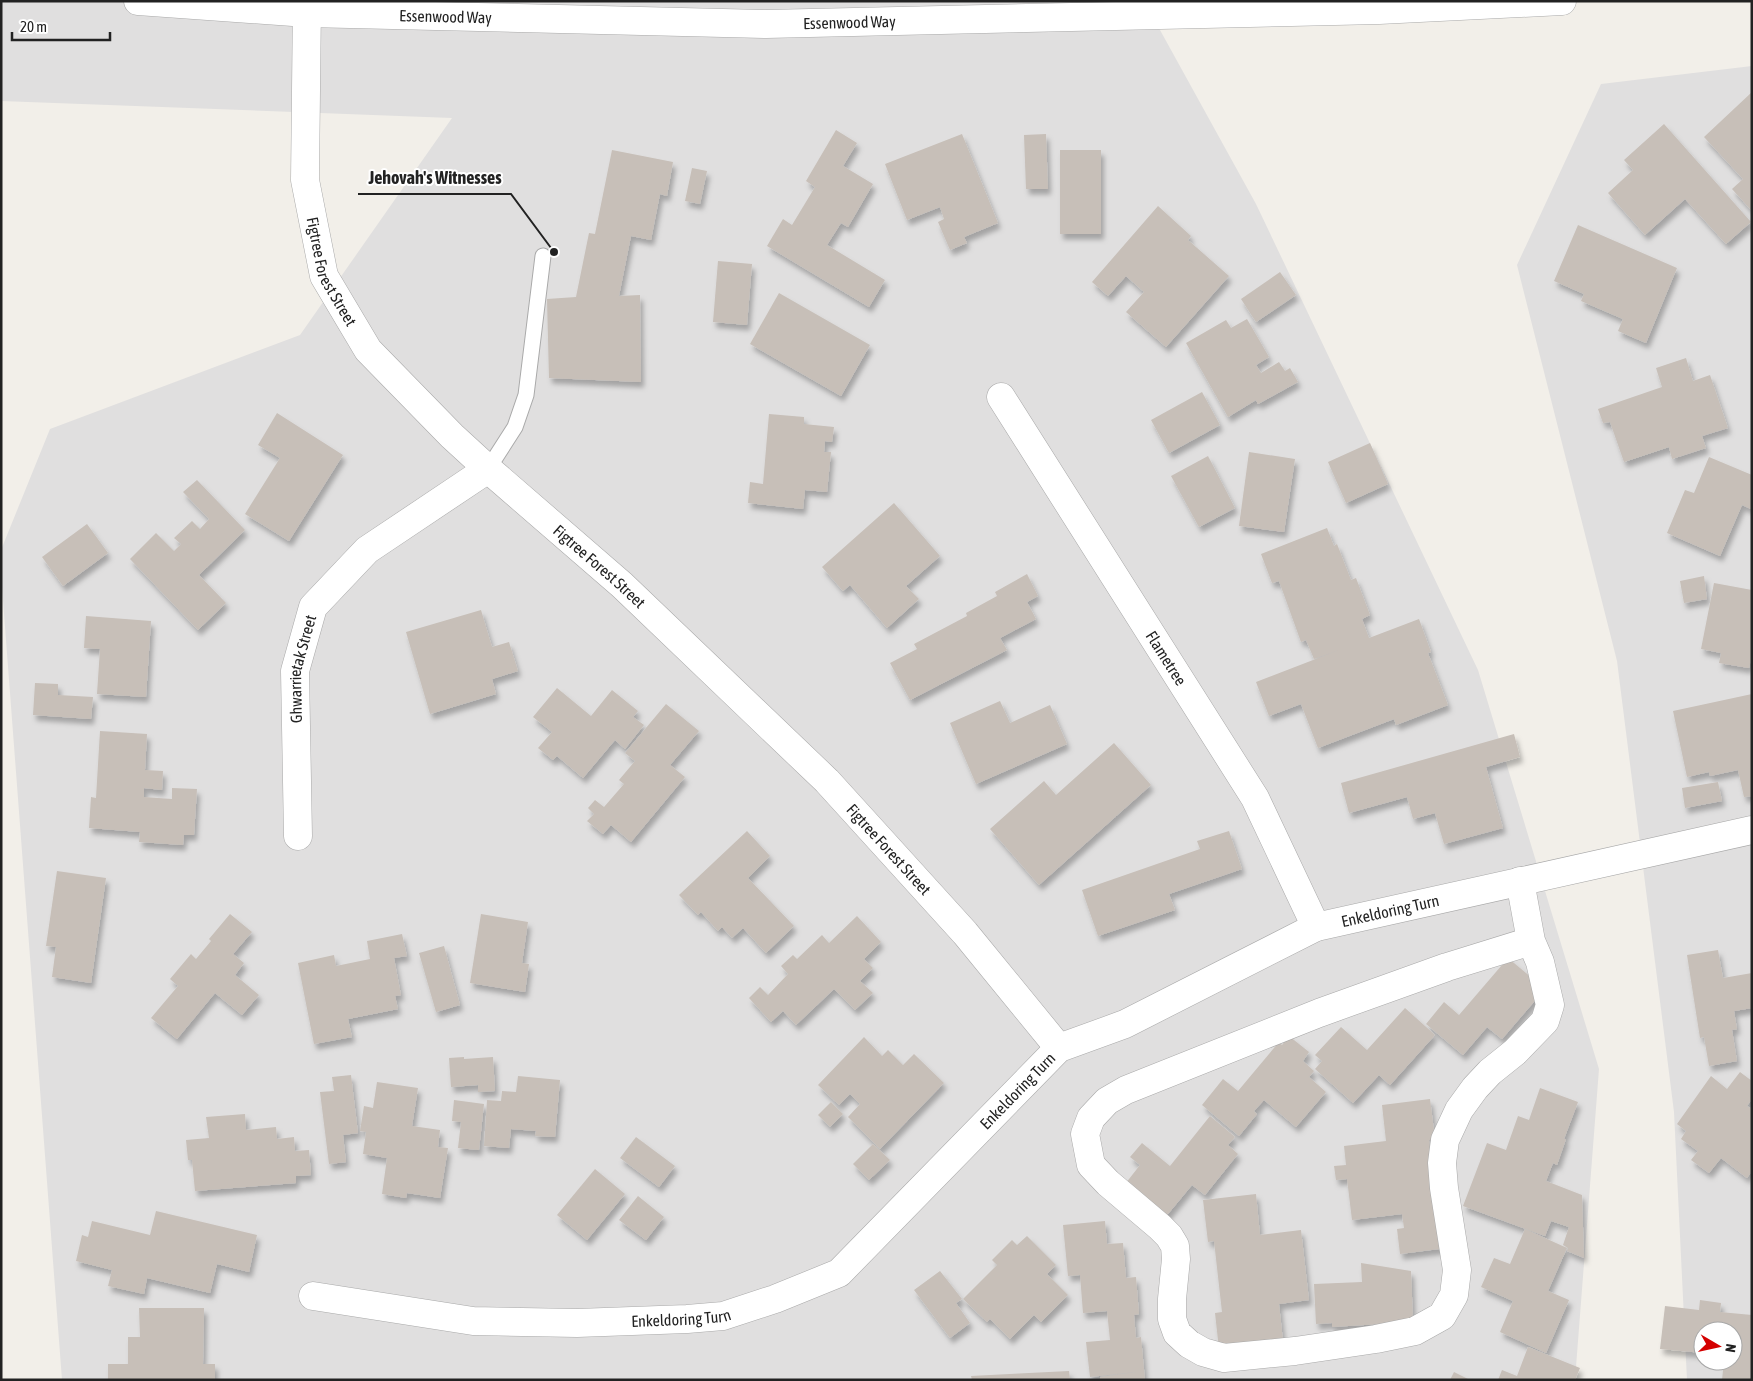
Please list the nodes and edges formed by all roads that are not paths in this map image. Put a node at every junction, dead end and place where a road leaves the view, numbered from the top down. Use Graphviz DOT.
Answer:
graph roads {
  1 [pos="138,1"];
  2 [pos="1562,1"];
  3 [pos="307,7"];
  4 [pos="543,256"];
  5 [pos="1001,397"];
  6 [pos="488,469"];
  7 [pos="1752,830"];
  8 [pos="298,836"];
  9 [pos="1520,881"];
  10 [pos="1316,927"];
  11 [pos="1531,941"];
  12 [pos="1059,1048"];
  13 [pos="313,1296"];
  1 -- 3 [label="street, Essenwood Way"];
  2 -- 3 [label="street, Essenwood Way"];
  3 -- 6 [label="street, Figtree Forest Street"];
  4 -- 6 [label="lane"];
  5 -- 10 [label="street, Flametree"];
  6 -- 8 [label="street, Ghwarrietak Street"];
  6 -- 12 [label="street, Figtree Forest Street"];
  7 -- 9 [label="street, Enkeldoring Turn"];
  9 -- 10 [label="street, Enkeldoring Turn"];
  9 -- 11 [label="street"];
  10 -- 12 [label="street, Enkeldoring Turn"];
  11 -- 11 [label="street"];
  12 -- 13 [label="street, Enkeldoring Turn"];
}
